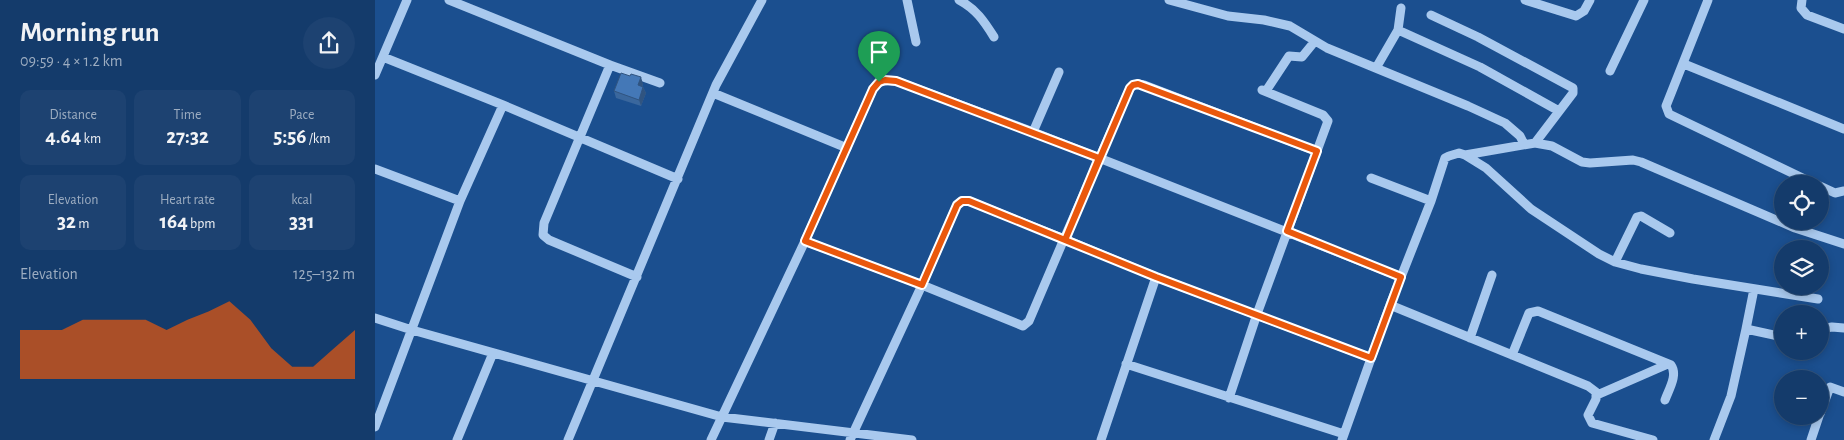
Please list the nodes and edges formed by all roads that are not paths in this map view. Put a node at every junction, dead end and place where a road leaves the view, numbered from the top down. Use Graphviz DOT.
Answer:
graph roads {
  1 [pos="407,0"];
  2 [pos="449,0"];
  3 [pos="762,0"];
  4 [pos="907,0"];
  5 [pos="959,0"];
  6 [pos="1169,0"];
  7 [pos="1525,0"];
  8 [pos="1590,0"];
  9 [pos="1644,0"];
  10 [pos="1708,0"];
  11 [pos="1802,0"];
  12 [pos="1401,8"];
  13 [pos="1431,15"];
  14 [pos="1844,29"];
  15 [pos="1398,30"];
  16 [pos="994,37"];
  17 [pos="1315,41"];
  18 [pos="916,42"];
  19 [pos="383,58"];
  20 [pos="1684,64"];
  21 [pos="610,65"];
  22 [pos="1376,68"];
  23 [pos="1610,71"];
  24 [pos="1059,72"];
  25 [pos="375,75"];
  26 [pos="660,83"];
  27 [pos="713,93"];
  28 [pos="503,105"];
  29 [pos="1559,111"];
  30 [pos="1844,130"];
  31 [pos="1033,132"];
  32 [pos="581,138"];
  33 [pos="1535,143"];
  34 [pos="1524,144"];
  35 [pos="847,148"];
  36 [pos="1317,151"];
  37 [pos="1465,155"];
  38 [pos="1099,158"];
  39 [pos="375,169"];
  40 [pos="1796,175"];
  41 [pos="1371,178"];
  42 [pos="678,179"];
  43 [pos="1829,190"];
  44 [pos="1844,191"];
  45 [pos="460,201"];
  46 [pos="1431,202"];
  47 [pos="1287,231"];
  48 [pos="1670,233"];
  49 [pos="1065,240"];
  50 [pos="805,241"];
  51 [pos="1844,244"];
  52 [pos="1615,262"];
  53 [pos="1492,275"];
  54 [pos="637,277"];
  55 [pos="1156,277"];
  56 [pos="1401,277"];
  57 [pos="922,285"];
  58 [pos="1754,289"];
  59 [pos="1817,299"];
  60 [pos="1391,305"];
  61 [pos="1257,314"];
  62 [pos="375,318"];
  63 [pos="1829,328"];
  64 [pos="1844,328"];
  65 [pos="1746,329"];
  66 [pos="412,330"];
  67 [pos="1774,335"];
  68 [pos="1470,338"];
  69 [pos="493,353"];
  70 [pos="1512,355"];
  71 [pos="1371,358"];
  72 [pos="1126,364"];
  73 [pos="1668,364"];
  74 [pos="594,382"];
  75 [pos="1829,390"];
  76 [pos="1844,392"];
  77 [pos="1597,396"];
  78 [pos="1229,398"];
  79 [pos="1665,400"];
  80 [pos="722,417"];
  81 [pos="775,423"];
  82 [pos="1816,425"];
  83 [pos="375,427"];
  84 [pos="852,436"];
  85 [pos="1343,437"];
  86 [pos="457,440"];
  87 [pos="568,440"];
  88 [pos="711,440"];
  89 [pos="769,440"];
  90 [pos="913,440"];
  91 [pos="1101,440"];
  92 [pos="1653,440"];
  93 [pos="1715,440"];
  94 [pos="1811,440"];
  1 -- 19 [label="street"];
  2 -- 21 [label="street"];
  3 -- 27 [label="street"];
  4 -- 18 [label="street"];
  5 -- 16 [label="street"];
  6 -- 17 [label="street"];
  7 -- 8 [label="street"];
  9 -- 23 [label="street"];
  10 -- 20 [label="street"];
  11 -- 14 [label="street"];
  12 -- 15 [label="street"];
  13 -- 29 [label="street"];
  15 -- 22 [label="street"];
  15 -- 29 [label="street"];
  17 -- 22 [label="street"];
  17 -- 36 [label="street"];
  19 -- 25 [label="street"];
  19 -- 28 [label="street"];
  20 -- 30 [label="street"];
  20 -- 40 [label="street"];
  21 -- 26 [label="street"];
  21 -- 32 [label="street"];
  22 -- 34 [label="street"];
  24 -- 31 [label="street"];
  27 -- 35 [label="street"];
  27 -- 42 [label="street"];
  28 -- 32 [label="street"];
  28 -- 45 [label="street"];
  29 -- 33 [label="street"];
  31 -- 35 [label="street"];
  31 -- 38 [label="street"];
  32 -- 42 [label="street"];
  32 -- 54 [label="street"];
  33 -- 34 [label="street"];
  33 -- 51 [label="street"];
  34 -- 37 [label="street"];
  35 -- 50 [label="street"];
  36 -- 38 [label="street"];
  36 -- 47 [label="street"];
  37 -- 46 [label="street"];
  37 -- 52 [label="street"];
  38 -- 47 [label="street"];
  38 -- 49 [label="street"];
  39 -- 45 [label="street"];
  41 -- 46 [label="street"];
  42 -- 54 [label="street"];
  43 -- 44 [label="street"];
  45 -- 66 [label="street"];
  46 -- 56 [label="street"];
  47 -- 56 [label="street"];
  47 -- 61 [label="street"];
  48 -- 52 [label="street"];
  49 -- 55 [label="street"];
  49 -- 57 [label="street"];
  49 -- 57 [label="street"];
  50 -- 57 [label="street"];
  50 -- 80 [label="street"];
  52 -- 58 [label="street"];
  53 -- 68 [label="street"];
  54 -- 74 [label="street"];
  55 -- 61 [label="street"];
  55 -- 72 [label="street"];
  56 -- 60 [label="street"];
  57 -- 84 [label="street"];
  58 -- 59 [label="street"];
  58 -- 65 [label="street"];
  60 -- 68 [label="street"];
  60 -- 71 [label="street"];
  61 -- 71 [label="street"];
  61 -- 78 [label="street"];
  62 -- 66 [label="street"];
  63 -- 64 [label="street"];
  65 -- 67 [label="street"];
  65 -- 93 [label="street"];
  66 -- 69 [label="street"];
  66 -- 83 [label="street"];
  68 -- 70 [label="street"];
  69 -- 74 [label="street"];
  69 -- 86 [label="street"];
  70 -- 73 [label="street"];
  70 -- 77 [label="street"];
  71 -- 85 [label="street"];
  72 -- 78 [label="street"];
  72 -- 91 [label="street"];
  73 -- 77 [label="street"];
  73 -- 79 [label="street"];
  74 -- 80 [label="street"];
  74 -- 87 [label="street"];
  75 -- 76 [label="street"];
  77 -- 92 [label="street"];
  78 -- 85 [label="street"];
  80 -- 81 [label="street"];
  80 -- 88 [label="street"];
  81 -- 84 [label="street"];
  81 -- 89 [label="street"];
  82 -- 94 [label="street"];
  84 -- 90 [label="street"];
}
